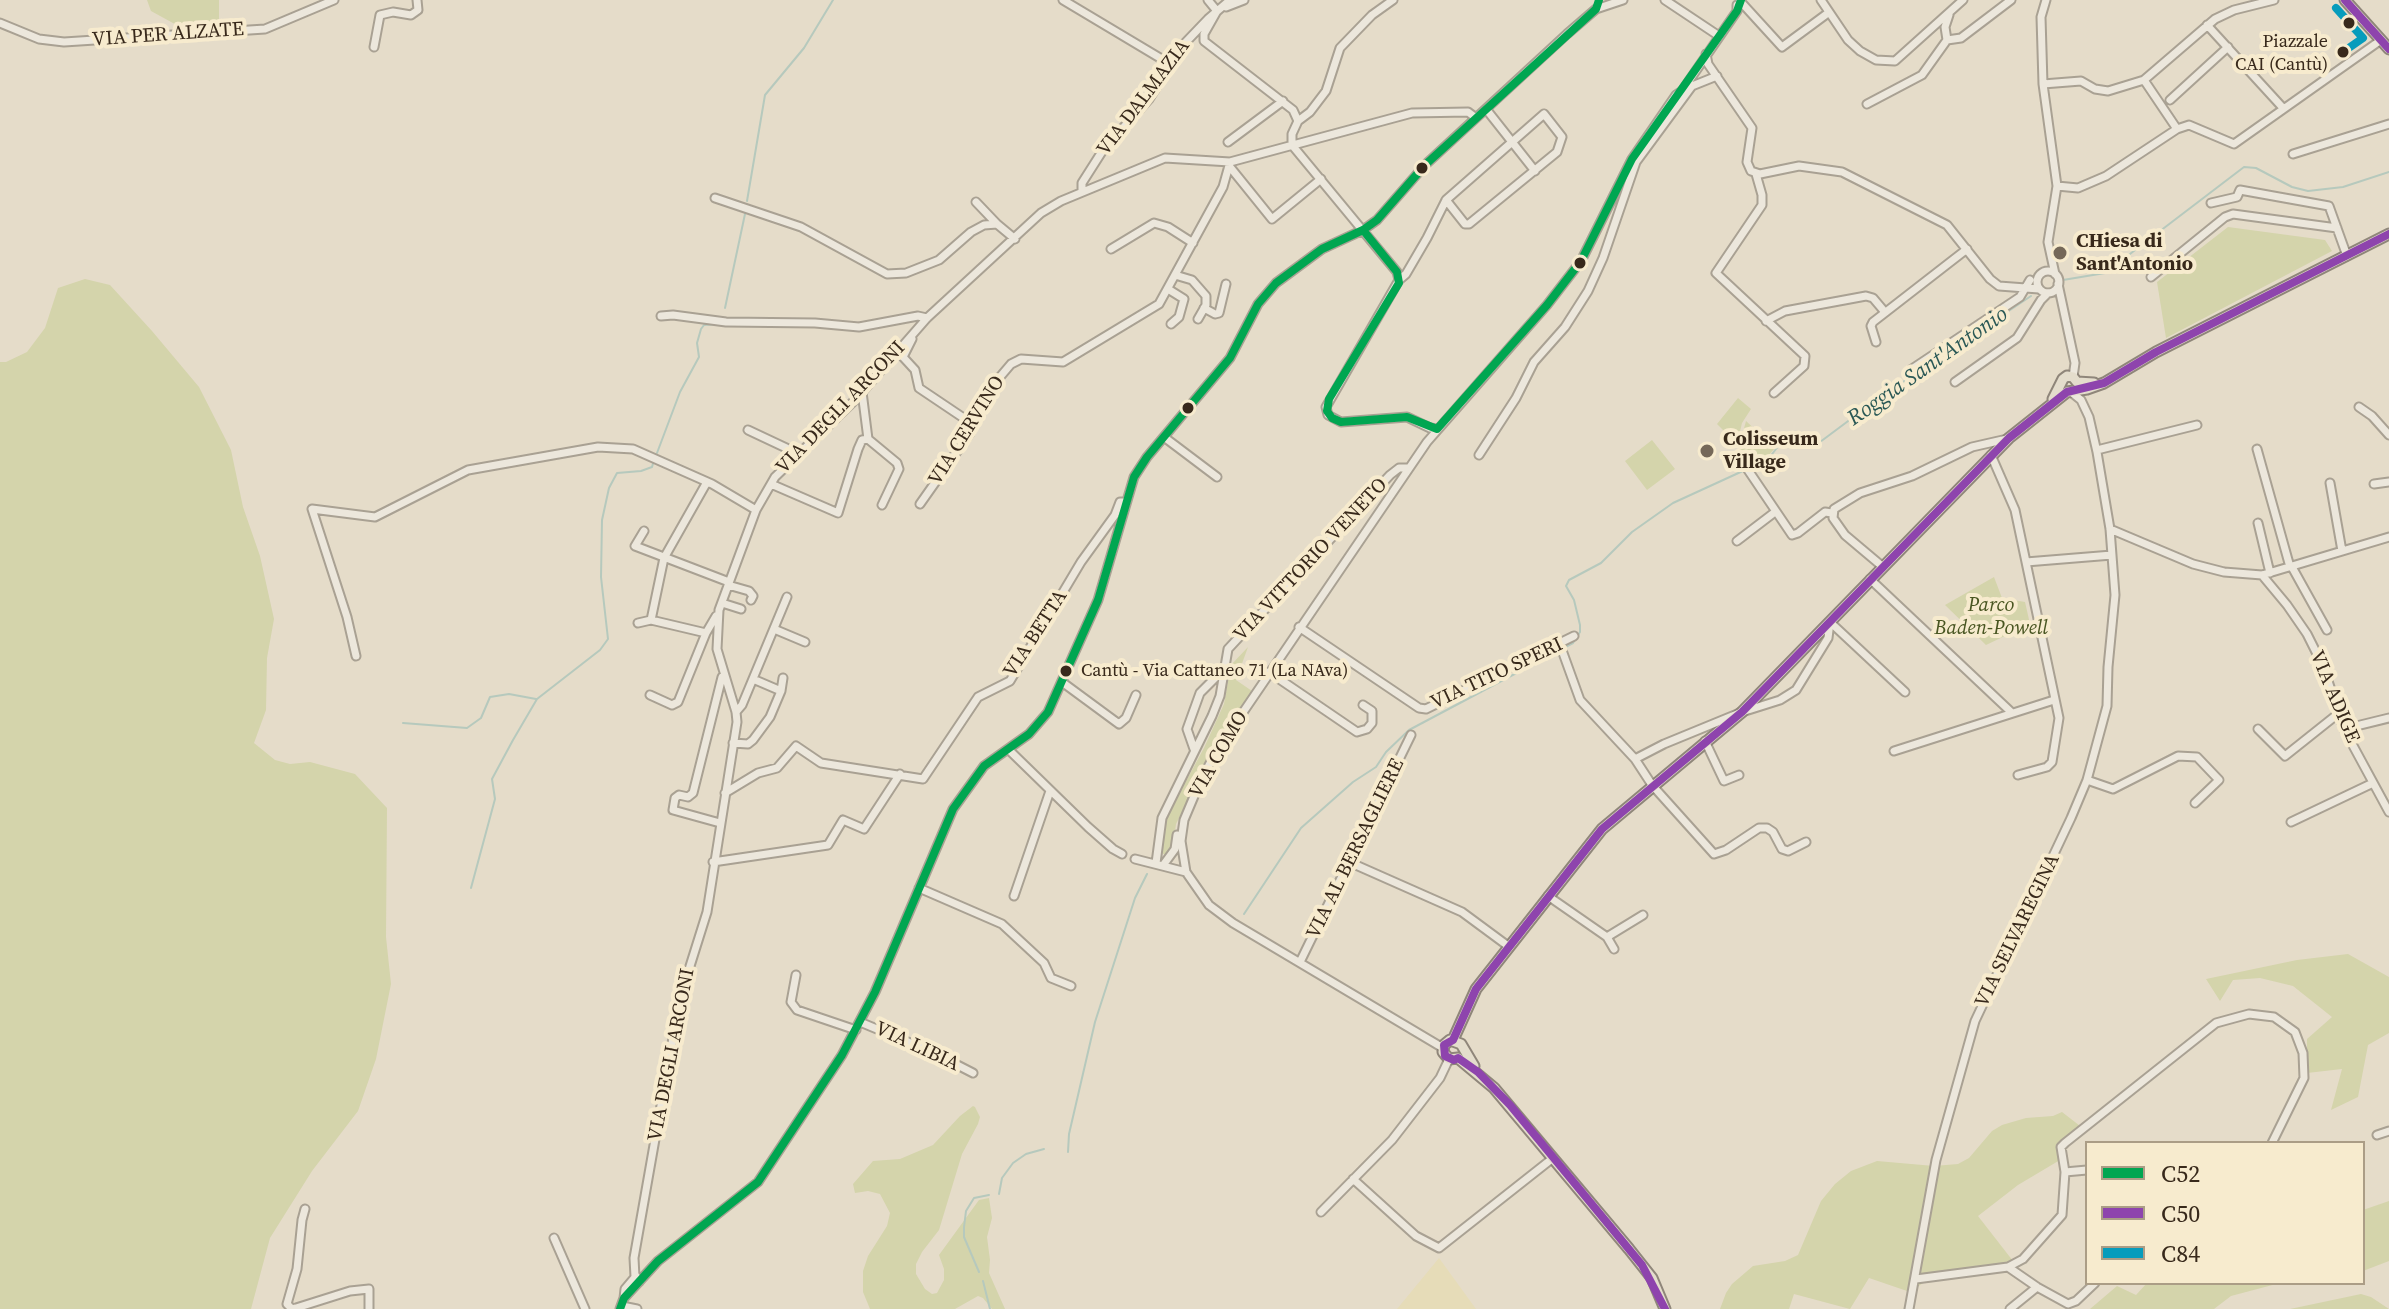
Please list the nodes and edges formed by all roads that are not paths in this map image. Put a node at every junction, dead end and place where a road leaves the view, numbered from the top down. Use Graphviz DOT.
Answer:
graph roads {
  1 [pos="334,0"];
  2 [pos="417,0"];
  3 [pos="1063,0"];
  4 [pos="1208,0"];
  5 [pos="1230,0"];
  6 [pos="1244,0"];
  7 [pos="1393,0"];
  8 [pos="1599,0"];
  9 [pos="1623,0"];
  10 [pos="1665,0"];
  11 [pos="1821,0"];
  12 [pos="1963,0"];
  13 [pos="2011,0"];
  14 [pos="2046,0"];
  15 [pos="2345,0"];
  16 [pos="2265,1"];
  17 [pos="1739,2"];
  18 [pos="1596,9"];
  19 [pos="1217,11"];
  20 [pos="1828,13"];
  21 [pos="1950,13"];
  22 [pos="0,23"];
  23 [pos="2207,25"];
  24 [pos="1716,34"];
  25 [pos="1947,40"];
  26 [pos="2381,40"];
  27 [pos="374,47"];
  28 [pos="2228,47"];
  29 [pos="1708,49"];
  30 [pos="2389,49"];
  31 [pos="1170,64"];
  32 [pos="1698,66"];
  33 [pos="1716,73"];
  34 [pos="2144,80"];
  35 [pos="2043,84"];
  36 [pos="1676,95"];
  37 [pos="2170,100"];
  38 [pos="1283,101"];
  39 [pos="1867,104"];
  40 [pos="2283,108"];
  41 [pos="1486,109"];
  42 [pos="1476,118"];
  43 [pos="1298,121"];
  44 [pos="2389,124"];
  45 [pos="2177,129"];
  46 [pos="1512,140"];
  47 [pos="1228,142"];
  48 [pos="1292,145"];
  49 [pos="2293,154"];
  50 [pos="1230,165"];
  51 [pos="1535,171"];
  52 [pos="1756,174"];
  53 [pos="1321,179"];
  54 [pos="2057,186"];
  55 [pos="1082,191"];
  56 [pos="715,198"];
  57 [pos="1446,200"];
  58 [pos="976,202"];
  59 [pos="2211,203"];
  60 [pos="997,224"];
  61 [pos="2337,228"];
  62 [pos="1363,230"];
  63 [pos="2389,234"];
  64 [pos="1015,239"];
  65 [pos="1193,243"];
  66 [pos="1111,249"];
  67 [pos="1967,249"];
  68 [pos="2347,256"];
  69 [pos="2052,270"];
  70 [pos="1175,275"];
  71 [pos="2151,277"];
  72 [pos="1399,280"];
  73 [pos="2031,281"];
  74 [pos="1226,284"];
  75 [pos="2058,284"];
  76 [pos="1168,289"];
  77 [pos="2044,293"];
  78 [pos="2063,302"];
  79 [pos="1204,308"];
  80 [pos="1884,311"];
  81 [pos="661,316"];
  82 [pos="927,318"];
  83 [pos="1198,319"];
  84 [pos="1766,321"];
  85 [pos="1171,324"];
  86 [pos="917,329"];
  87 [pos="1876,342"];
  88 [pos="1909,371"];
  89 [pos="1955,382"];
  90 [pos="2070,385"];
  91 [pos="862,392"];
  92 [pos="1774,393"];
  93 [pos="2359,407"];
  94 [pos="1419,422"];
  95 [pos="974,425"];
  96 [pos="2197,425"];
  97 [pos="1437,429"];
  98 [pos="748,430"];
  99 [pos="2389,435"];
  100 [pos="1164,437"];
  101 [pos="2009,438"];
  102 [pos="868,439"];
  103 [pos="1427,442"];
  104 [pos="2257,449"];
  105 [pos="2097,450"];
  106 [pos="799,454"];
  107 [pos="1479,455"];
  108 [pos="1991,455"];
  109 [pos="1745,467"];
  110 [pos="1409,468"];
  111 [pos="1217,477"];
  112 [pos="707,482"];
  113 [pos="2389,482"];
  114 [pos="2330,483"];
  115 [pos="771,484"];
  116 [pos="2374,484"];
  117 [pos="1126,502"];
  118 [pos="920,504"];
  119 [pos="882,505"];
  120 [pos="756,510"];
  121 [pos="1775,512"];
  122 [pos="1832,513"];
  123 [pos="2258,523"];
  124 [pos="2110,529"];
  125 [pos="644,531"];
  126 [pos="2389,537"];
  127 [pos="1737,541"];
  128 [pos="2342,551"];
  129 [pos="2112,555"];
  130 [pos="664,558"];
  131 [pos="2026,562"];
  132 [pos="1883,567"];
  133 [pos="2291,567"];
  134 [pos="2266,574"];
  135 [pos="1870,579"];
  136 [pos="729,583"];
  137 [pos="787,597"];
  138 [pos="751,600"];
  139 [pos="721,606"];
  140 [pos="741,609"];
  141 [pos="651,620"];
  142 [pos="1830,622"];
  143 [pos="638,623"];
  144 [pos="1299,627"];
  145 [pos="774,629"];
  146 [pos="2327,630"];
  147 [pos="706,633"];
  148 [pos="1574,636"];
  149 [pos="805,642"];
  150 [pos="1563,653"];
  151 [pos="356,656"];
  152 [pos="1225,666"];
  153 [pos="1269,672"];
  154 [pos="723,674"];
  155 [pos="783,678"];
  156 [pos="753,679"];
  157 [pos="1062,682"];
  158 [pos="781,691"];
  159 [pos="1905,692"];
  160 [pos="650,695"];
  161 [pos="1136,695"];
  162 [pos="2054,700"];
  163 [pos="1363,705"];
  164 [pos="736,712"];
  165 [pos="1742,712"];
  166 [pos="2011,712"];
  167 [pos="2339,713"];
  168 [pos="2389,718"];
  169 [pos="2258,729"];
  170 [pos="2344,729"];
  171 [pos="1690,734"];
  172 [pos="1411,735"];
  173 [pos="733,743"];
  174 [pos="1701,744"];
  175 [pos="1008,749"];
  176 [pos="1194,751"];
  177 [pos="1894,751"];
  178 [pos="1635,759"];
  179 [pos="900,774"];
  180 [pos="1739,775"];
  181 [pos="2018,775"];
  182 [pos="2087,780"];
  183 [pos="2373,783"];
  184 [pos="1652,785"];
  185 [pos="1050,791"];
  186 [pos="725,793"];
  187 [pos="2195,803"];
  188 [pos="2389,812"];
  189 [pos="1184,820"];
  190 [pos="2291,822"];
  191 [pos="720,823"];
  192 [pos="1806,842"];
  193 [pos="1122,854"];
  194 [pos="1135,859"];
  195 [pos="713,862"];
  196 [pos="1349,862"];
  197 [pos="1160,863"];
  198 [pos="1185,868"];
  199 [pos="919,888"];
  200 [pos="1014,896"];
  201 [pos="1548,896"];
  202 [pos="1643,915"];
  203 [pos="1607,937"];
  204 [pos="1508,946"];
  205 [pos="1614,949"];
  206 [pos="1300,962"];
  207 [pos="796,975"];
  208 [pos="1071,986"];
  209 [pos="858,1026"];
  210 [pos="1454,1048"];
  211 [pos="973,1073"];
  212 [pos="2389,1131"];
  213 [pos="2377,1135"];
  214 [pos="2273,1141"];
  215 [pos="1553,1158"];
  216 [pos="2085,1170"];
  217 [pos="2065,1172"];
  218 [pos="1353,1179"];
  219 [pos="305,1209"];
  220 [pos="1321,1212"];
  221 [pos="554,1238"];
  222 [pos="634,1259"];
  223 [pos="658,1261"];
  224 [pos="647,1267"];
  225 [pos="2008,1267"];
  226 [pos="1916,1279"];
  227 [pos="637,1280"];
  228 [pos="2093,1285"];
  229 [pos="2037,1287"];
  230 [pos="622,1304"];
  231 [pos="369,1309"];
  232 [pos="585,1309"];
  233 [pos="637,1309"];
  234 [pos="1665,1309"];
  235 [pos="1909,1309"];
  236 [pos="2010,1309"];
  1 -- 22 [label="street, VIA PER ALZATE"];
  2 -- 27 [label="street"];
  3 -- 31 [label="street"];
  4 -- 19 [label="street"];
  5 -- 19 [label="street, VIA DALMAZIA"];
  6 -- 19 [label="street"];
  7 -- 43 [label="street"];
  8 -- 18 [label="street"];
  9 -- 18 [label="street"];
  10 -- 24 [label="street"];
  11 -- 20 [label="street"];
  12 -- 21 [label="street"];
  13 -- 25 [label="street"];
  14 -- 35 [label="street"];
  15 -- 26 [label="main road"];
  16 -- 23 [label="street"];
  17 -- 20 [label="street"];
  17 -- 24 [label="street"];
  17 -- 29 [label="street"];
  18 -- 41 [label="street"];
  19 -- 31 [label="street, VIA DALMAZIA"];
  19 -- 38 [label="street"];
  20 -- 21 [label="street"];
  21 -- 25 [label="street"];
  23 -- 28 [label="street"];
  23 -- 34 [label="street"];
  24 -- 29 [label="street"];
  25 -- 39 [label="street"];
  26 -- 30 [label="main road"];
  26 -- 40 [label="street"];
  28 -- 37 [label="street"];
  28 -- 40 [label="street"];
  29 -- 32 [label="street"];
  29 -- 33 [label="street"];
  29 -- 36 [label="street"];
  31 -- 55 [label="street, VIA DALMAZIA"];
  32 -- 33 [label="street"];
  32 -- 36 [label="street"];
  33 -- 52 [label="street"];
  33 -- 107 [label="street"];
  34 -- 35 [label="street"];
  34 -- 45 [label="street"];
  35 -- 54 [label="street"];
  36 -- 97 [label="street, VIA COMO"];
  38 -- 43 [label="street"];
  38 -- 47 [label="street"];
  40 -- 45 [label="street"];
  41 -- 42 [label="street"];
  41 -- 46 [label="street"];
  42 -- 48 [label="street, VIA DEGLI ARCONI"];
  42 -- 62 [label="street"];
  43 -- 48 [label="street"];
  44 -- 49 [label="street"];
  45 -- 54 [label="street"];
  46 -- 51 [label="street"];
  46 -- 51 [label="street"];
  46 -- 57 [label="street"];
  48 -- 50 [label="street, VIA DEGLI ARCONI"];
  48 -- 53 [label="street"];
  50 -- 53 [label="street"];
  50 -- 55 [label="street, VIA DEGLI ARCONI"];
  50 -- 65 [label="street, VIA CERVINO"];
  51 -- 57 [label="street"];
  52 -- 67 [label="street"];
  52 -- 84 [label="street"];
  53 -- 62 [label="street"];
  54 -- 69 [label="street"];
  55 -- 64 [label="street, VIA DEGLI ARCONI"];
  56 -- 60 [label="street"];
  57 -- 72 [label="street"];
  58 -- 60 [label="street"];
  59 -- 61 [label="street"];
  60 -- 64 [label="street"];
  61 -- 68 [label="street"];
  61 -- 71 [label="street"];
  62 -- 72 [label="street"];
  62 -- 100 [label="street"];
  63 -- 68 [label="main road"];
  64 -- 82 [label="street, VIA DEGLI ARCONI"];
  65 -- 66 [label="street"];
  65 -- 70 [label="street, VIA CERVINO"];
  67 -- 73 [label="street"];
  67 -- 80 [label="street"];
  68 -- 90 [label="main road"];
  69 -- 73 [label="street"];
  69 -- 75 [label="street"];
  70 -- 76 [label="street, VIA CERVINO"];
  70 -- 79 [label="street"];
  72 -- 94 [label="street"];
  73 -- 77 [label="street"];
  73 -- 88 [label="street"];
  74 -- 79 [label="street"];
  75 -- 77 [label="street"];
  75 -- 78 [label="street"];
  76 -- 85 [label="street"];
  76 -- 95 [label="street, VIA CERVINO"];
  77 -- 78 [label="street"];
  77 -- 89 [label="street"];
  78 -- 90 [label="street"];
  79 -- 83 [label="street"];
  80 -- 84 [label="street"];
  80 -- 87 [label="street"];
  81 -- 82 [label="street"];
  82 -- 86 [label="street, VIA DEGLI ARCONI"];
  84 -- 92 [label="street"];
  86 -- 91 [label="street, VIA DEGLI ARCONI"];
  86 -- 95 [label="street"];
  90 -- 101 [label="main road"];
  90 -- 105 [label="street, VIA SELVAREGINA"];
  91 -- 102 [label="street"];
  91 -- 106 [label="street, VIA DEGLI ARCONI"];
  93 -- 99 [label="street"];
  94 -- 97 [label="street"];
  94 -- 103 [label="street"];
  95 -- 118 [label="street, VIA CERVINO"];
  96 -- 105 [label="street"];
  97 -- 103 [label="street, VIA COMO"];
  98 -- 106 [label="street"];
  100 -- 111 [label="street"];
  100 -- 117 [label="street"];
  101 -- 108 [label="main road"];
  101 -- 122 [label="street"];
  102 -- 115 [label="street"];
  102 -- 119 [label="street"];
  103 -- 110 [label="street, VIA COMO"];
  104 -- 133 [label="street"];
  105 -- 124 [label="street, VIA SELVAREGINA"];
  106 -- 115 [label="street, VIA DEGLI ARCONI"];
  108 -- 131 [label="street"];
  108 -- 132 [label="main road"];
  109 -- 121 [label="street"];
  110 -- 144 [label="street, VIA COMO"];
  110 -- 152 [label="street, VIA VITTORIO VENETO"];
  112 -- 120 [label="street"];
  112 -- 130 [label="street"];
  112 -- 151 [label="street"];
  113 -- 116 [label="street"];
  114 -- 128 [label="street"];
  115 -- 120 [label="street, VIA DEGLI ARCONI"];
  117 -- 157 [label="street"];
  117 -- 179 [label="street, VIA BETTA"];
  120 -- 136 [label="street, VIA DEGLI ARCONI"];
  121 -- 122 [label="street"];
  121 -- 127 [label="street"];
  122 -- 132 [label="street"];
  123 -- 134 [label="street"];
  124 -- 129 [label="street, VIA SELVAREGINA"];
  124 -- 134 [label="street"];
  125 -- 130 [label="street"];
  126 -- 128 [label="street"];
  128 -- 133 [label="street"];
  129 -- 131 [label="street"];
  129 -- 182 [label="street, VIA SELVAREGINA"];
  130 -- 136 [label="street"];
  130 -- 141 [label="street"];
  131 -- 162 [label="street"];
  132 -- 135 [label="main road"];
  133 -- 134 [label="street"];
  133 -- 146 [label="street"];
  134 -- 167 [label="street, VIA ADIGE"];
  135 -- 142 [label="main road"];
  135 -- 166 [label="street"];
  136 -- 138 [label="street"];
  136 -- 139 [label="street, VIA DEGLI ARCONI"];
  137 -- 145 [label="street"];
  139 -- 140 [label="street"];
  139 -- 147 [label="street"];
  139 -- 154 [label="street, VIA DEGLI ARCONI"];
  141 -- 143 [label="street"];
  141 -- 147 [label="street"];
  142 -- 159 [label="street"];
  142 -- 165 [label="main road"];
  142 -- 165 [label="street"];
  144 -- 148 [label="street, VIA TITO SPERI"];
  144 -- 153 [label="street, VIA COMO"];
  145 -- 149 [label="street"];
  145 -- 156 [label="street"];
  147 -- 160 [label="street"];
  150 -- 178 [label="street, VIA TITO SPERI"];
  152 -- 176 [label="street, VIA VITTORIO VENETO"];
  152 -- 176 [label="street, VIA VITTORIO VENETO"];
  153 -- 163 [label="street"];
  153 -- 189 [label="street, VIA COMO"];
  154 -- 164 [label="street, VIA DEGLI ARCONI"];
  154 -- 191 [label="street"];
  155 -- 158 [label="street"];
  156 -- 158 [label="street"];
  156 -- 164 [label="street"];
  157 -- 161 [label="street"];
  157 -- 175 [label="street"];
  158 -- 173 [label="street"];
  162 -- 166 [label="street"];
  162 -- 181 [label="street"];
  164 -- 173 [label="street, VIA DEGLI ARCONI"];
  165 -- 171 [label="street"];
  165 -- 174 [label="main road"];
  166 -- 177 [label="street"];
  167 -- 169 [label="street"];
  167 -- 170 [label="street, VIA ADIGE"];
  168 -- 170 [label="street"];
  170 -- 183 [label="street, VIA ADIGE"];
  171 -- 174 [label="street"];
  171 -- 178 [label="street"];
  172 -- 196 [label="street, VIA AL BERSAGLIERE"];
  173 -- 186 [label="street, VIA DEGLI ARCONI"];
  174 -- 180 [label="street"];
  174 -- 184 [label="main road"];
  175 -- 185 [label="street"];
  175 -- 199 [label="street"];
  176 -- 197 [label="street, VIA VITTORIO VENETO"];
  178 -- 184 [label="street, VIA TITO SPERI"];
  179 -- 186 [label="street, VIA BETTA"];
  179 -- 195 [label="street"];
  182 -- 187 [label="street"];
  182 -- 226 [label="street, VIA SELVAREGINA"];
  183 -- 188 [label="street, VIA ADIGE"];
  183 -- 190 [label="street"];
  184 -- 192 [label="street, VIA TITO SPERI"];
  184 -- 201 [label="main road"];
  185 -- 193 [label="street"];
  185 -- 200 [label="street"];
  186 -- 191 [label="street, VIA DEGLI ARCONI"];
  189 -- 197 [label="street"];
  189 -- 198 [label="street, VIA COMO"];
  191 -- 195 [label="street, VIA DEGLI ARCONI"];
  194 -- 197 [label="street"];
  195 -- 222 [label="street, VIA DEGLI ARCONI"];
  196 -- 204 [label="street"];
  196 -- 206 [label="street, VIA AL BERSAGLIERE"];
  197 -- 198 [label="street"];
  198 -- 206 [label="street"];
  199 -- 208 [label="street"];
  199 -- 209 [label="street"];
  201 -- 203 [label="street"];
  201 -- 204 [label="main road"];
  202 -- 203 [label="street"];
  203 -- 205 [label="street"];
  204 -- 210 [label="main road"];
  206 -- 210 [label="street"];
  207 -- 209 [label="street, VIA LIBIA"];
  209 -- 211 [label="street, VIA LIBIA"];
  209 -- 223 [label="street"];
  210 -- 215 [label="main road"];
  210 -- 218 [label="street"];
  212 -- 213 [label="street"];
  214 -- 217 [label="street"];
  215 -- 218 [label="street"];
  215 -- 234 [label="main road"];
  216 -- 217 [label="street"];
  217 -- 225 [label="street"];
  218 -- 220 [label="street"];
  219 -- 231 [label="street"];
  221 -- 232 [label="street"];
  222 -- 224 [label="street"];
  222 -- 227 [label="street, VIA DEGLI ARCONI"];
  223 -- 224 [label="street"];
  223 -- 227 [label="street"];
  224 -- 227 [label="street"];
  225 -- 226 [label="street"];
  225 -- 229 [label="street"];
  226 -- 235 [label="street, VIA SELVAREGINA"];
  227 -- 230 [label="street"];
  228 -- 229 [label="street"];
  229 -- 236 [label="street"];
  230 -- 233 [label="street"];
}
